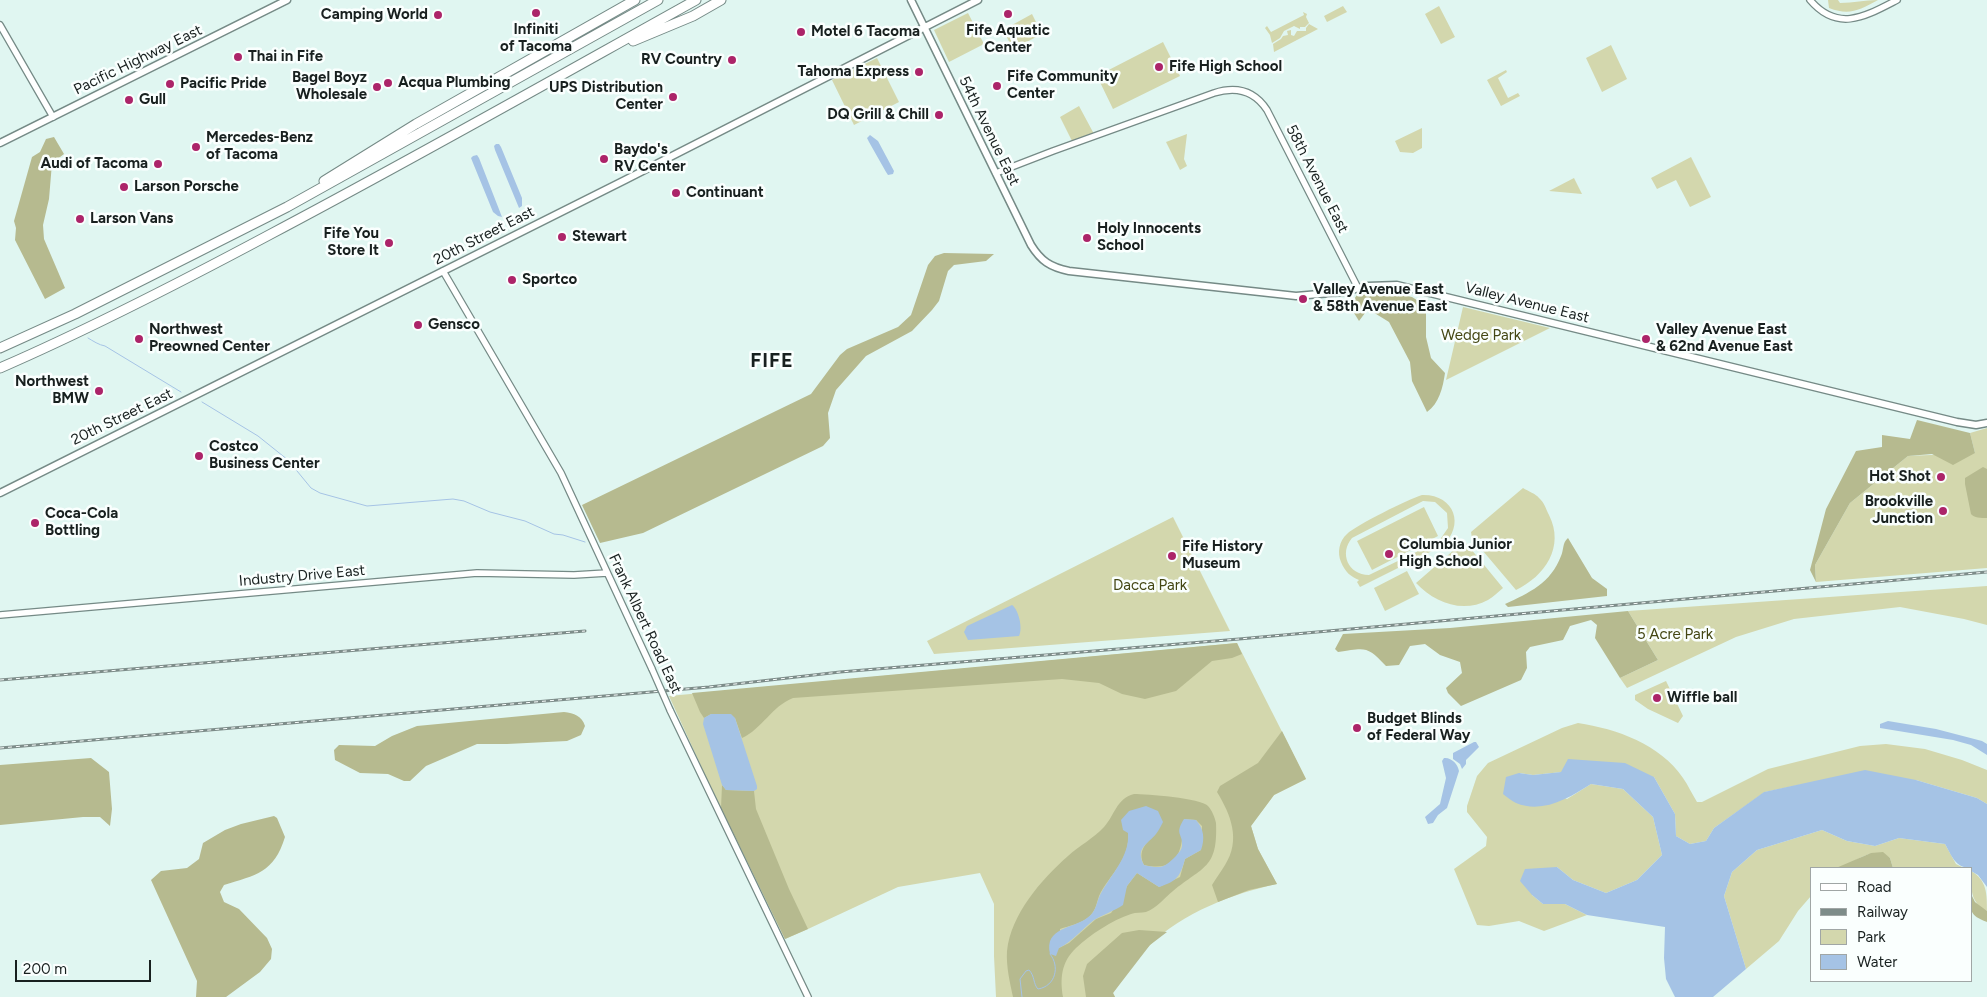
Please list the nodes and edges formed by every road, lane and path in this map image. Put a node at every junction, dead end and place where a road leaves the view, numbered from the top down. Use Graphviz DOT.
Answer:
graph roads {
  1 [pos="287,0"];
  2 [pos="625,0"];
  3 [pos="635,0"];
  4 [pos="658,0"];
  5 [pos="696,0"];
  6 [pos="721,0"];
  7 [pos="911,0"];
  8 [pos="978,0"];
  9 [pos="1810,0"];
  10 [pos="1897,0"];
  11 [pos="0,25"];
  12 [pos="923,27"];
  13 [pos="542,52"];
  14 [pos="596,56"];
  15 [pos="53,117"];
  16 [pos="0,143"];
  17 [pos="996,173"];
  18 [pos="287,207"];
  19 [pos="1053,267"];
  20 [pos="443,271"];
  21 [pos="1358,288"];
  22 [pos="0,347"];
  23 [pos="0,368"];
  24 [pos="1987,423"];
  25 [pos="0,493"];
  26 [pos="607,573"];
  27 [pos="0,615"];
  28 [pos="808,997"];
  1 -- 15 [label="main road, Pacific Highway East"];
  2 -- 13 [label="highway"];
  3 -- 13 [label="highway"];
  4 -- 18 [label="highway"];
  5 -- 14 [label="highway"];
  6 -- 14 [label="highway"];
  7 -- 12 [label="main road, 54th Avenue East"];
  8 -- 12 [label="main road, 20th Street East"];
  9 -- 10 [label="street"];
  11 -- 15 [label="street"];
  12 -- 17 [label="main road, 54th Avenue East"];
  12 -- 20 [label="main road, 20th Street East"];
  13 -- 18 [label="highway"];
  14 -- 23 [label="highway"];
  15 -- 16 [label="main road, Pacific Highway East"];
  17 -- 19 [label="main road, 54th Avenue East"];
  17 -- 21 [label="street, 58th Avenue East"];
  18 -- 22 [label="highway"];
  19 -- 21 [label="main road, Valley Avenue East"];
  20 -- 25 [label="main road, 20th Street East"];
  20 -- 26 [label="street, Frank Albert Road East"];
  21 -- 24 [label="main road, Valley Avenue East"];
  26 -- 27 [label="street, Industry Drive East"];
  26 -- 28 [label="street, Frank Albert Road East, bridge"];
}
